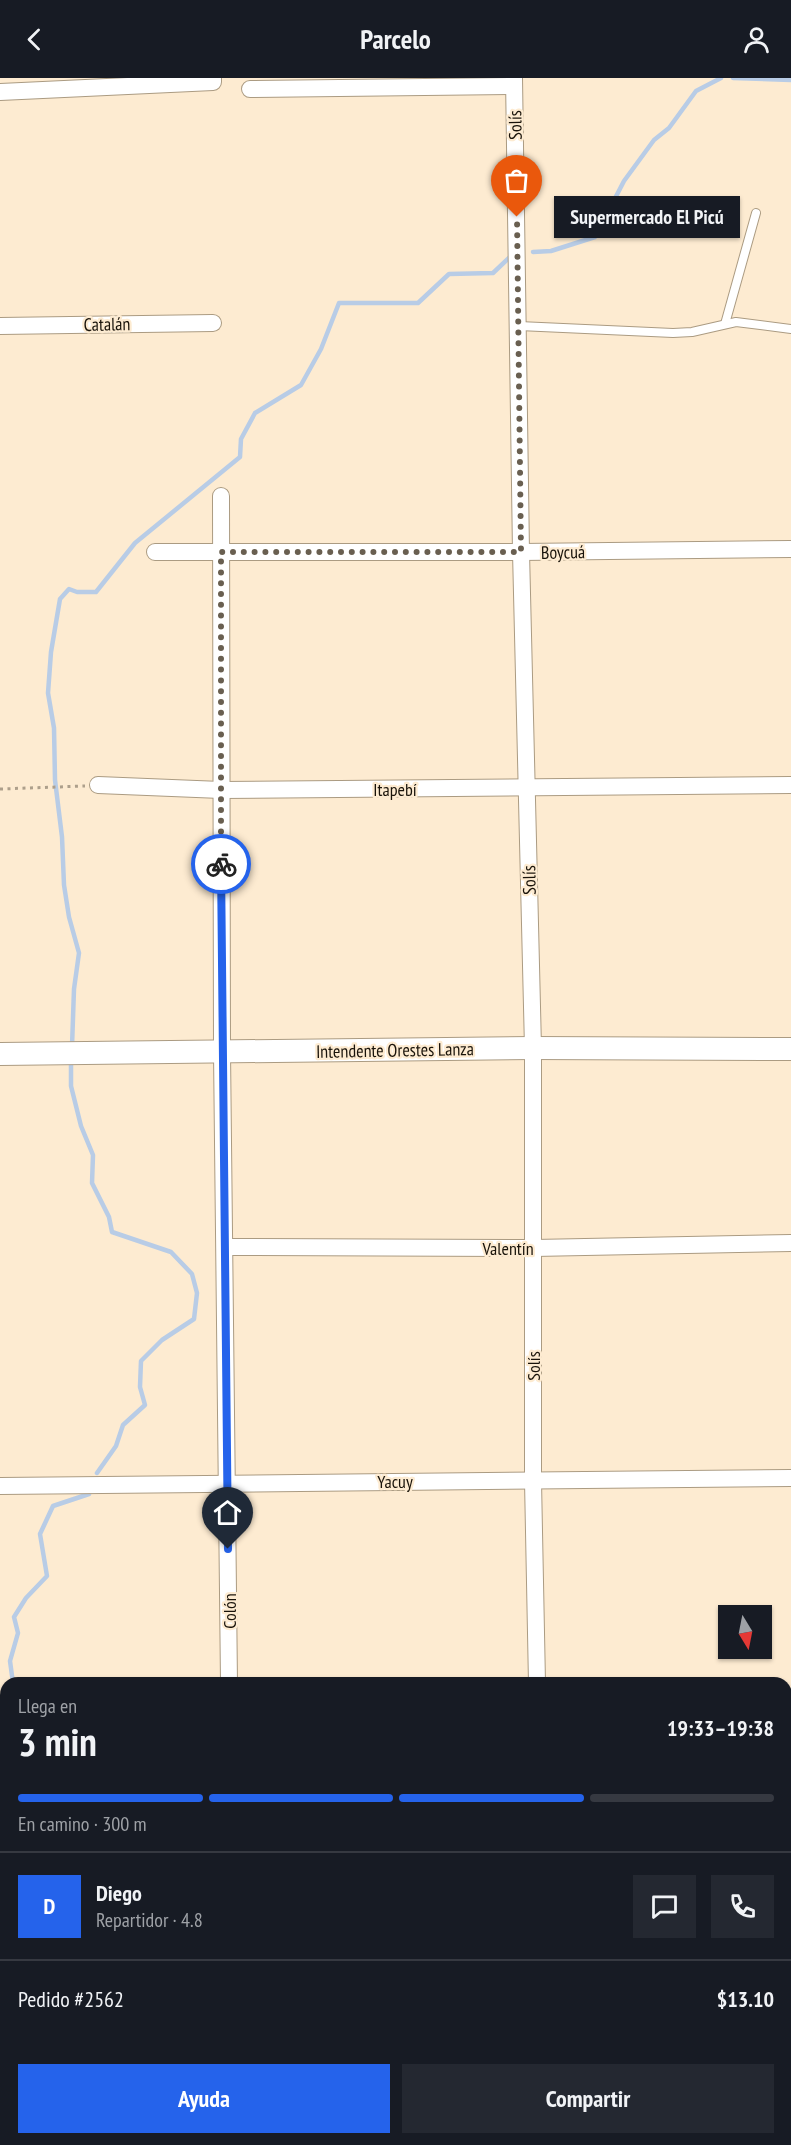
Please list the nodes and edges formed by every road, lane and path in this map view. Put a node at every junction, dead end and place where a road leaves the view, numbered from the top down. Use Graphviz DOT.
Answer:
graph roads {
  1 [pos="213,80"];
  2 [pos="514,82"];
  3 [pos="250,89"];
  4 [pos="0,92"];
  5 [pos="756,213"];
  6 [pos="213,323"];
  7 [pos="725,324"];
  8 [pos="0,326"];
  9 [pos="519,326"];
  10 [pos="791,329"];
  11 [pos="221,496"];
  12 [pos="791,549"];
  13 [pos="155,552"];
  14 [pos="221,552"];
  15 [pos="521,552"];
  16 [pos="99,785"];
  17 [pos="791,785"];
  18 [pos="527,788"];
  19 [pos="0,789"];
  20 [pos="221,790"];
  21 [pos="533,1048"];
  22 [pos="791,1049"];
  23 [pos="222,1052"];
  24 [pos="0,1054"];
  25 [pos="791,1243"];
  26 [pos="225,1247"];
  27 [pos="534,1248"];
  28 [pos="791,1478"];
  29 [pos="533,1481"];
  30 [pos="228,1482"];
  31 [pos="0,1486"];
  32 [pos="229,1677"];
  33 [pos="537,1677"];
  1 -- 4 [label="street"];
  2 -- 3 [label="street"];
  2 -- 9 [label="street, Solís"];
  5 -- 7 [label="lane"];
  6 -- 8 [label="street, Catalán"];
  7 -- 9 [label="lane"];
  7 -- 10 [label="lane"];
  9 -- 15 [label="street, Solís"];
  11 -- 14 [label="street, Colón"];
  12 -- 15 [label="street, Boycuá"];
  13 -- 14 [label="street, Boycuá"];
  14 -- 15 [label="street, Boycuá"];
  14 -- 20 [label="street, Colón"];
  15 -- 18 [label="street, Solís"];
  16 -- 19 [label="path"];
  16 -- 20 [label="street, Itapebí"];
  17 -- 18 [label="street, Itapebí"];
  18 -- 20 [label="street, Itapebí"];
  18 -- 21 [label="street, Solís"];
  20 -- 23 [label="street, Colón"];
  21 -- 22 [label="street, Intendente Orestes Lanza"];
  21 -- 23 [label="street, Intendente Orestes Lanza"];
  21 -- 27 [label="street, Solís"];
  23 -- 24 [label="street, Intendente Orestes Lanza"];
  23 -- 26 [label="street, Colón"];
  25 -- 27 [label="street, Valentín"];
  26 -- 27 [label="street, Valentín"];
  26 -- 30 [label="street, Colón"];
  27 -- 29 [label="street, Solís"];
  28 -- 29 [label="street, Yacuy"];
  29 -- 30 [label="street, Yacuy"];
  29 -- 33 [label="street, Solís"];
  30 -- 31 [label="street, Yacuy"];
  30 -- 32 [label="street, Colón"];
}
